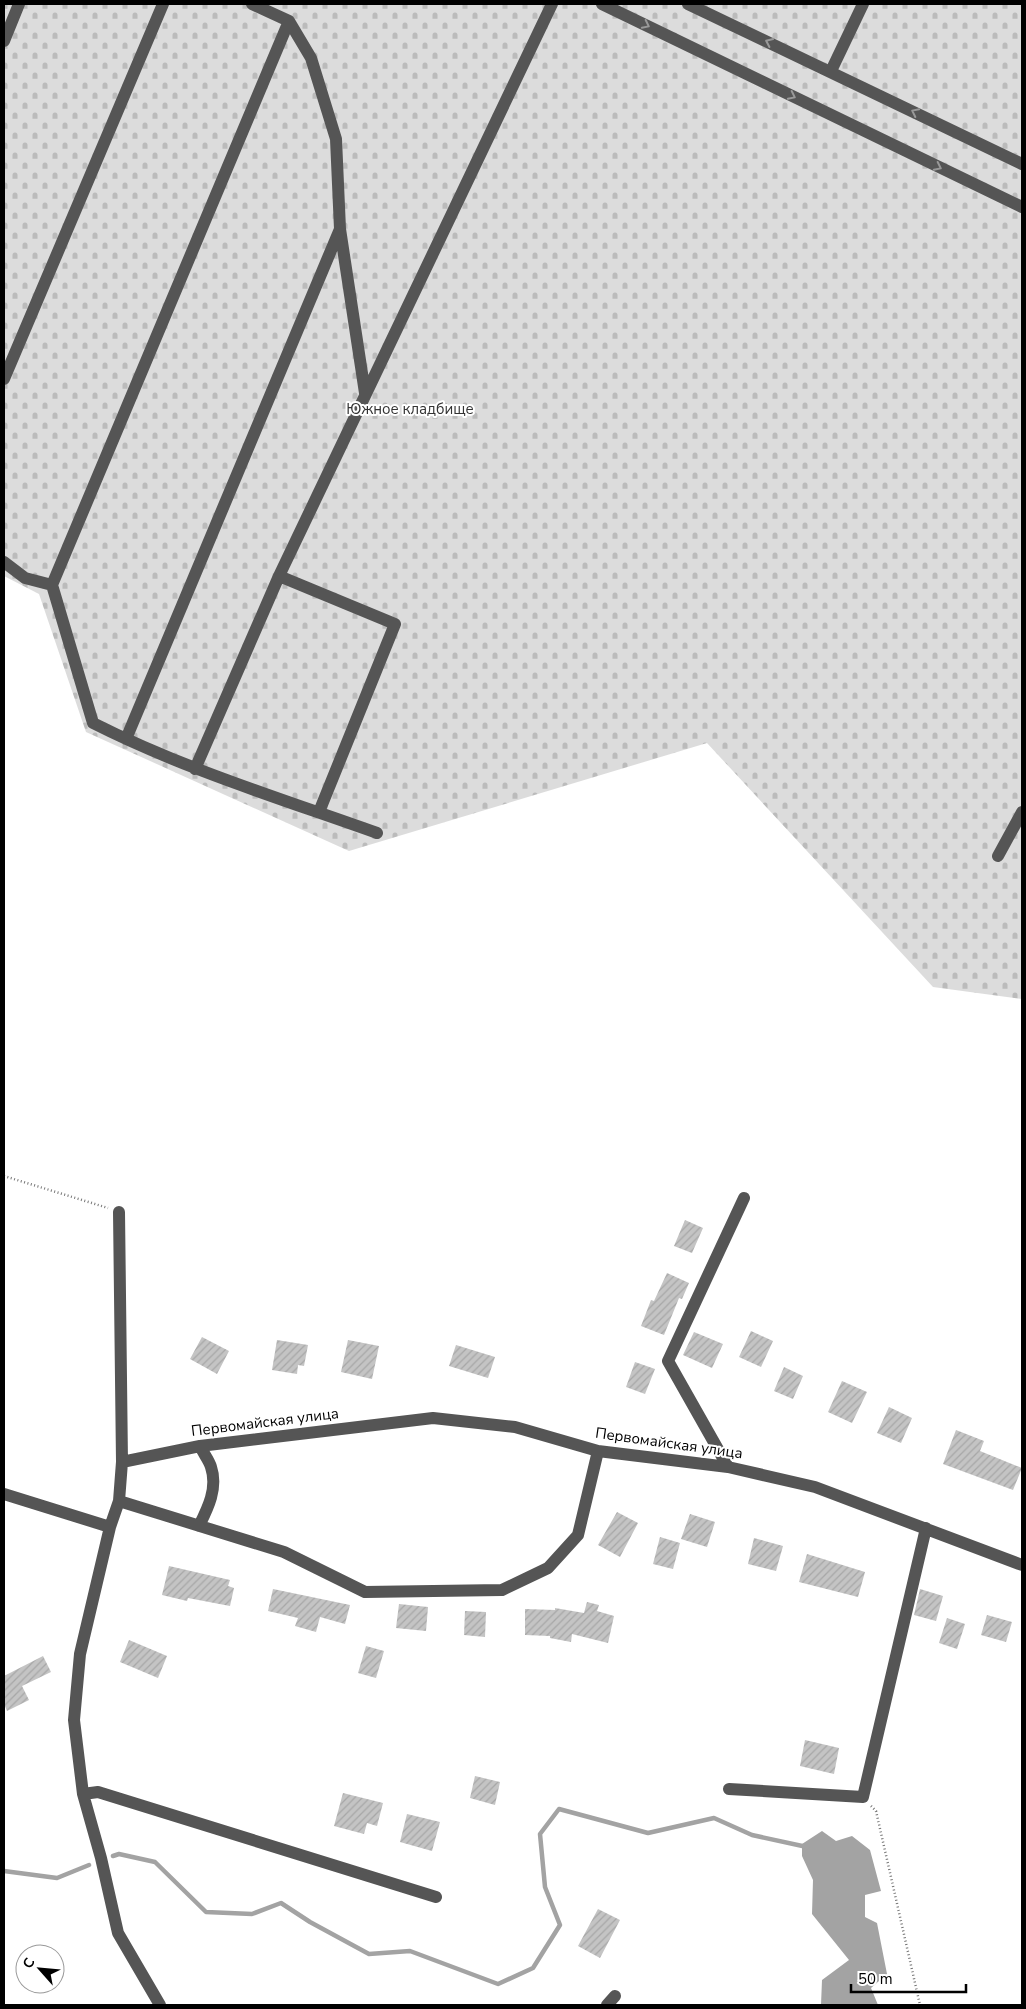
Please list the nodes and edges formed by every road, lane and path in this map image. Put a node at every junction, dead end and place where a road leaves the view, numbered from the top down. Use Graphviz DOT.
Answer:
graph roads {
  1 [pos="19,4"];
  2 [pos="163,4"];
  3 [pos="252,4"];
  4 [pos="552,4"];
  5 [pos="602,4"];
  6 [pos="688,4"];
  7 [pos="863,4"];
  8 [pos="289,21"];
  9 [pos="4,41"];
  10 [pos="831,71"];
  11 [pos="1022,164"];
  12 [pos="1022,207"];
  13 [pos="340,229"];
  14 [pos="4,379"];
  15 [pos="365,393"];
  16 [pos="4,562"];
  17 [pos="279,576"];
  18 [pos="52,585"];
  19 [pos="126,740"];
  20 [pos="195,769"];
  21 [pos="319,812"];
  22 [pos="1022,812"];
  23 [pos="377,833"];
  24 [pos="998,856"];
  25 [pos="4,1176"];
  26 [pos="744,1198"];
  27 [pos="118,1212"];
  28 [pos="200,1446"];
  29 [pos="598,1451"];
  30 [pos="122,1462"];
  31 [pos="728,1466"];
  32 [pos="4,1494"];
  33 [pos="119,1501"];
  34 [pos="199,1526"];
  35 [pos="110,1527"];
  36 [pos="926,1528"];
  37 [pos="1022,1564"];
  38 [pos="729,1789"];
  39 [pos="83,1794"];
  40 [pos="863,1797"];
  41 [pos="436,1896"];
  42 [pos="160,2005"];
  43 [pos="920,2005"];
  1 -- 9 [label="street"];
  2 -- 14 [label="street"];
  3 -- 8 [label="street"];
  4 -- 15 [label="street"];
  5 -- 12 [label="street, one-way"];
  10 -- 6 [label="street, one-way"];
  7 -- 10 [label="street"];
  8 -- 13 [label="street"];
  8 -- 18 [label="street"];
  11 -- 10 [label="street, one-way"];
  13 -- 15 [label="street"];
  13 -- 19 [label="street"];
  15 -- 17 [label="street"];
  16 -- 18 [label="street"];
  17 -- 20 [label="street"];
  17 -- 21 [label="street"];
  18 -- 19 [label="street"];
  19 -- 20 [label="street"];
  20 -- 21 [label="street"];
  21 -- 23 [label="street"];
  22 -- 24 [label="street"];
  25 -- 27 [label="path"];
  26 -- 31 [label="street"];
  27 -- 30 [label="street"];
  28 -- 29 [label="street, Первомайская улица"];
  28 -- 30 [label="street, Первомайская улица"];
  28 -- 34 [label="street"];
  29 -- 31 [label="street, Первомайская улица"];
  29 -- 34 [label="street"];
  30 -- 33 [label="street"];
  31 -- 36 [label="street, Первомайская улица"];
  32 -- 35 [label="street"];
  33 -- 34 [label="street"];
  33 -- 35 [label="street"];
  35 -- 39 [label="street"];
  36 -- 37 [label="street, Первомайская улица"];
  36 -- 40 [label="street"];
  38 -- 40 [label="street"];
  39 -- 41 [label="street"];
  39 -- 42 [label="street"];
  40 -- 43 [label="path"];
}
